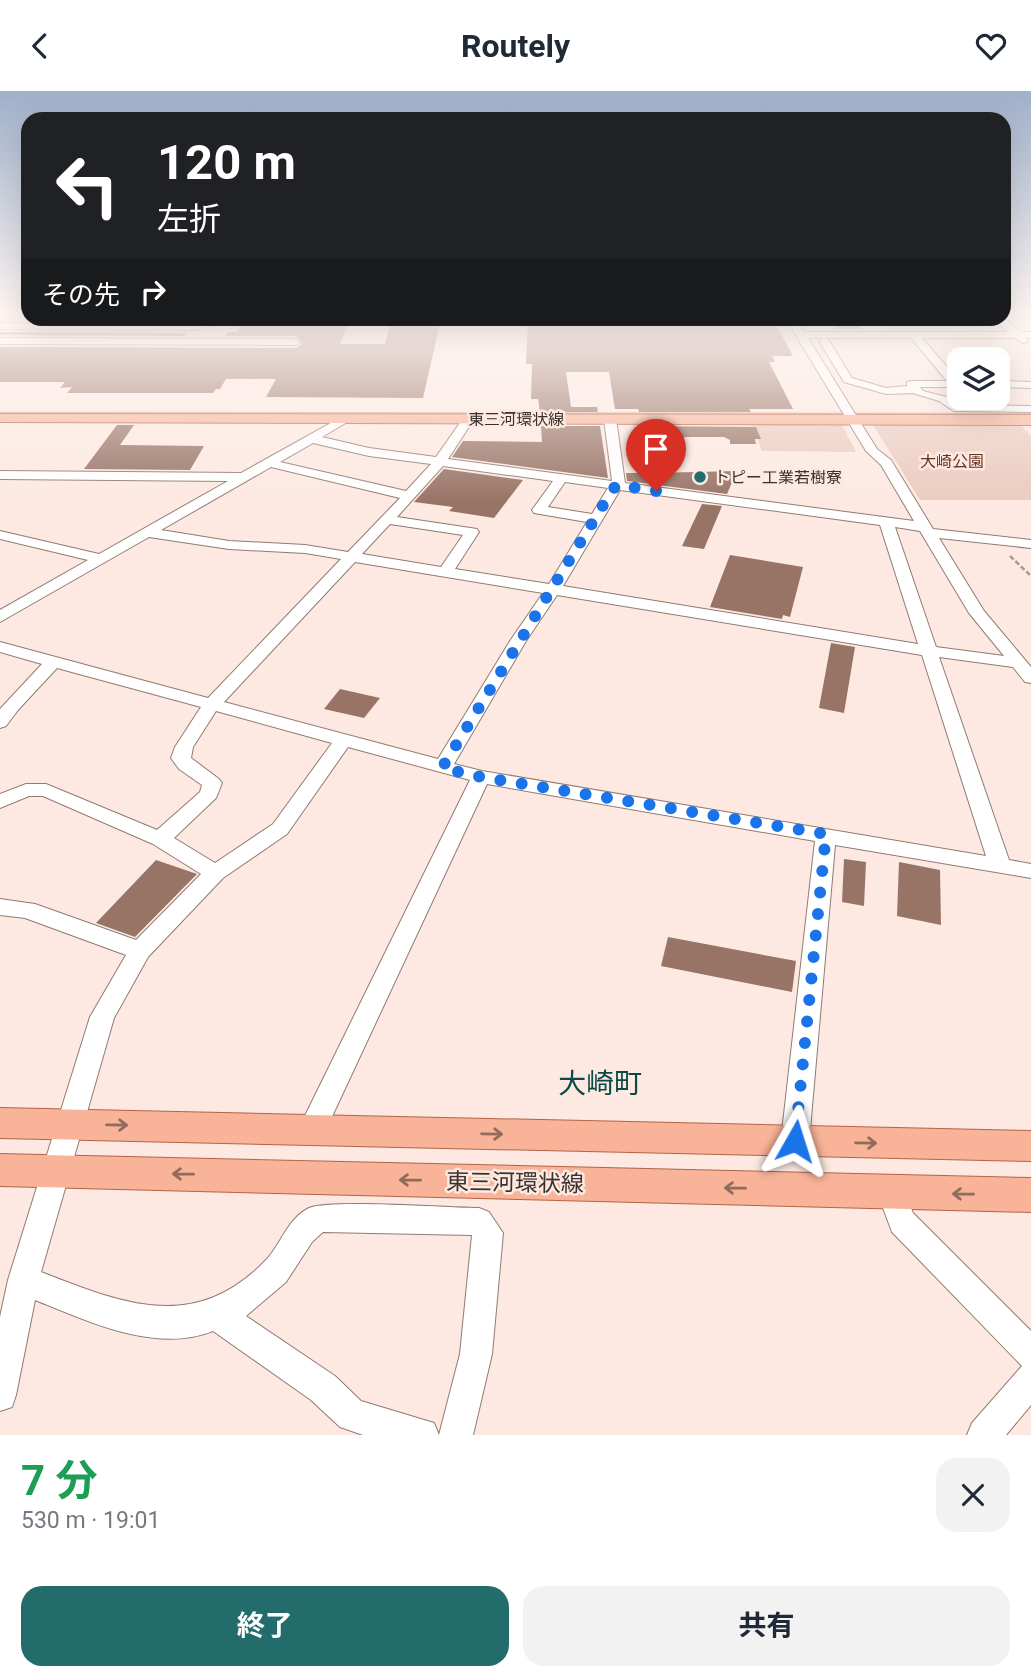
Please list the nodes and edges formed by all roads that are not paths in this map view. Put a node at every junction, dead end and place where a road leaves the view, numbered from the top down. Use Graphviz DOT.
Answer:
graph roads {
  1 [pos="827,377"];
  2 [pos="845,377"];
  3 [pos="1010,384"];
  4 [pos="1031,385"];
  5 [pos="947,386"];
  6 [pos="915,389"];
  7 [pos="947,403"];
  8 [pos="1010,409"];
  9 [pos="1031,409"];
  10 [pos="345,419"];
  11 [pos="468,419"];
  12 [pos="610,419"];
  13 [pos="1,420"];
  14 [pos="853,420"];
  15 [pos="1031,420"];
  16 [pos="313,439"];
  17 [pos="439,461"];
  18 [pos="270,463"];
  19 [pos="0,475"];
  20 [pos="246,477"];
  21 [pos="561,478"];
  22 [pos="617,485"];
  23 [pos="409,496"];
  24 [pos="386,519"];
  25 [pos="596,519"];
  26 [pos="886,522"];
  27 [pos="927,530"];
  28 [pos="150,533"];
  29 [pos="0,535"];
  30 [pos="16,540"];
  31 [pos="1031,544"];
  32 [pos="0,550"];
  33 [pos="350,556"];
  34 [pos="102,559"];
  35 [pos="445,572"];
  36 [pos="553,590"];
  37 [pos="0,617"];
  38 [pos="0,647"];
  39 [pos="929,651"];
  40 [pos="52,663"];
  41 [pos="1018,663"];
  42 [pos="1031,678"];
  43 [pos="211,705"];
  44 [pos="0,722"];
  45 [pos="342,742"];
  46 [pos="442,768"];
  47 [pos="481,777"];
  48 [pos="0,802"];
  49 [pos="826,834"];
  50 [pos="160,839"];
  51 [pos="1000,866"];
  52 [pos="1031,871"];
  53 [pos="215,873"];
  54 [pos="0,907"];
  55 [pos="140,951"];
  56 [pos="0,1123"];
  57 [pos="69,1124"];
  58 [pos="312,1129"];
  59 [pos="795,1141"];
  60 [pos="1031,1146"];
  61 [pos="0,1170"];
  62 [pos="54,1171"];
  63 [pos="891,1192"];
  64 [pos="1031,1195"];
  65 [pos="23,1280"];
  66 [pos="217,1315"];
  67 [pos="1031,1354"];
  68 [pos="1031,1379"];
  69 [pos="0,1395"];
  70 [pos="422,1435"];
  71 [pos="456,1435"];
  72 [pos="984,1435"];
  1 -- 14 [label="street"];
  2 -- 6 [label="street"];
  3 -- 4 [label="street"];
  5 -- 6 [label="street"];
  6 -- 7 [label="street"];
  8 -- 9 [label="street"];
  10 -- 11 [label="main road, 東三河環状線"];
  10 -- 13 [label="main road, 東三河環状線"];
  10 -- 16 [label="street"];
  11 -- 12 [label="main road, 東三河環状線"];
  11 -- 17 [label="street"];
  12 -- 14 [label="main road, 東三河環状線"];
  12 -- 22 [label="street"];
  14 -- 15 [label="main road, 東三河環状線"];
  14 -- 27 [label="street"];
  16 -- 17 [label="street"];
  16 -- 18 [label="street"];
  17 -- 21 [label="street"];
  17 -- 23 [label="street"];
  18 -- 20 [label="street"];
  18 -- 23 [label="street"];
  19 -- 20 [label="street"];
  20 -- 28 [label="street"];
  21 -- 22 [label="street"];
  21 -- 25 [label="street"];
  22 -- 25 [label="street"];
  22 -- 26 [label="street"];
  23 -- 24 [label="street"];
  24 -- 33 [label="street"];
  24 -- 35 [label="street"];
  25 -- 36 [label="street"];
  26 -- 27 [label="street"];
  26 -- 39 [label="street"];
  27 -- 31 [label="street"];
  27 -- 41 [label="street"];
  28 -- 33 [label="street"];
  28 -- 34 [label="street"];
  29 -- 30 [label="street"];
  30 -- 32 [label="street"];
  30 -- 34 [label="street"];
  33 -- 35 [label="street"];
  33 -- 43 [label="street"];
  34 -- 37 [label="street"];
  35 -- 36 [label="street"];
  36 -- 39 [label="street"];
  36 -- 46 [label="street"];
  38 -- 40 [label="street"];
  39 -- 41 [label="street"];
  39 -- 51 [label="street"];
  40 -- 43 [label="street"];
  40 -- 44 [label="street"];
  41 -- 42 [label="street"];
  43 -- 45 [label="street"];
  43 -- 50 [label="street"];
  45 -- 46 [label="street"];
  45 -- 53 [label="street"];
  46 -- 47 [label="street"];
  47 -- 49 [label="street"];
  47 -- 58 [label="street"];
  48 -- 50 [label="street"];
  49 -- 51 [label="street"];
  49 -- 59 [label="street"];
  50 -- 53 [label="street"];
  51 -- 52 [label="street"];
  53 -- 55 [label="street"];
  54 -- 55 [label="street"];
  55 -- 57 [label="street"];
  56 -- 57 [label="main road"];
  57 -- 58 [label="main road, one-way"];
  57 -- 62 [label="street"];
  58 -- 59 [label="main road, one-way"];
  59 -- 60 [label="main road, one-way"];
  61 -- 62 [label="main road, 東三河環状線"];
  63 -- 62 [label="main road, 東三河環状線, one-way"];
  62 -- 65 [label="street"];
  64 -- 63 [label="main road, 東三河環状線, one-way"];
  63 -- 67 [label="street"];
  65 -- 66 [label="street"];
  65 -- 69 [label="street"];
  66 -- 70 [label="street"];
  66 -- 71 [label="street"];
  68 -- 72 [label="street"];
}
